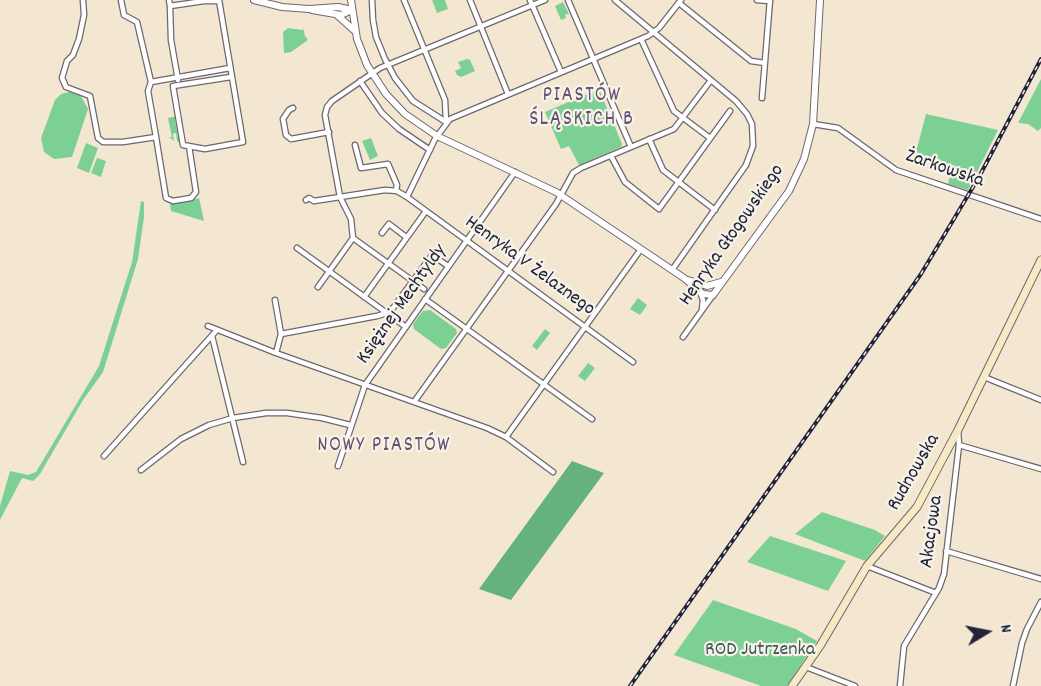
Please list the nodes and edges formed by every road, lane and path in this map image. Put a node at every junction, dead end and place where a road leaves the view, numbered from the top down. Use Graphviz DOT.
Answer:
graph roads {
  1 [pos="83,0"];
  2 [pos="121,0"];
  3 [pos="169,0"];
  4 [pos="254,0"];
  5 [pos="345,0"];
  6 [pos="351,0"];
  7 [pos="372,0"];
  8 [pos="404,0"];
  9 [pos="470,0"];
  10 [pos="545,0"];
  11 [pos="568,0"];
  12 [pos="615,0"];
  13 [pos="757,0"];
  14 [pos="819,0"];
  15 [pos="219,1"];
  16 [pos="770,1"];
  17 [pos="680,2"];
  18 [pos="531,3"];
  19 [pos="170,6"];
  20 [pos="352,10"];
  21 [pos="333,11"];
  22 [pos="481,27"];
  23 [pos="654,32"];
  24 [pos="356,33"];
  25 [pos="642,39"];
  26 [pos="425,50"];
  27 [pos="593,58"];
  28 [pos="765,63"];
  29 [pos="388,65"];
  30 [pos="230,68"];
  31 [pos="561,72"];
  32 [pos="371,73"];
  33 [pos="178,77"];
  34 [pos="231,77"];
  35 [pos="711,80"];
  36 [pos="360,81"];
  37 [pos="151,82"];
  38 [pos="179,85"];
  39 [pos="508,94"];
  40 [pos="762,98"];
  41 [pos="294,108"];
  42 [pos="730,111"];
  43 [pos="683,118"];
  44 [pos="446,122"];
  45 [pos="813,124"];
  46 [pos="328,132"];
  47 [pos="437,136"];
  48 [pos="156,137"];
  49 [pos="710,138"];
  50 [pos="649,140"];
  51 [pos="355,145"];
  52 [pos="186,146"];
  53 [pos="631,147"];
  54 [pos="430,150"];
  55 [pos="611,156"];
  56 [pos="515,172"];
  57 [pos="678,181"];
  58 [pos="396,191"];
  59 [pos="560,196"];
  60 [pos="340,197"];
  61 [pos="407,197"];
  62 [pos="314,201"];
  63 [pos="715,210"];
  64 [pos="426,211"];
  65 [pos="1041,219"];
  66 [pos="382,233"];
  67 [pos="406,237"];
  68 [pos="353,238"];
  69 [pos="466,241"];
  70 [pos="297,248"];
  71 [pos="641,249"];
  72 [pos="1041,260"];
  73 [pos="388,263"];
  74 [pos="448,266"];
  75 [pos="507,270"];
  76 [pos="672,270"];
  77 [pos="329,272"];
  78 [pos="724,280"];
  79 [pos="413,281"];
  80 [pos="318,287"];
  81 [pos="702,289"];
  82 [pos="424,290"];
  83 [pos="713,295"];
  84 [pos="364,297"];
  85 [pos="425,299"];
  86 [pos="275,300"];
  87 [pos="387,313"];
  88 [pos="700,313"];
  89 [pos="208,326"];
  90 [pos="406,327"];
  91 [pos="585,327"];
  92 [pos="465,328"];
  93 [pos="214,333"];
  94 [pos="281,334"];
  95 [pos="682,337"];
  96 [pos="276,353"];
  97 [pos="633,362"];
  98 [pos="984,377"];
  99 [pos="365,385"];
  100 [pos="543,385"];
  101 [pos="1041,400"];
  102 [pos="414,402"];
  103 [pos="233,418"];
  104 [pos="592,419"];
  105 [pos="350,425"];
  106 [pos="958,430"];
  107 [pos="506,437"];
  108 [pos="959,445"];
  109 [pos="104,456"];
  110 [pos="243,462"];
  111 [pos="338,466"];
  112 [pos="1041,469"];
  113 [pos="141,470"];
  114 [pos="553,472"];
  115 [pos="946,551"];
  116 [pos="867,566"];
  117 [pos="1041,579"];
  118 [pos="936,593"];
  119 [pos="1041,602"];
  120 [pos="806,667"];
  121 [pos="792,686"];
  122 [pos="855,686"];
  123 [pos="900,686"];
  124 [pos="1013,686"];
  1 -- 48 [label="street"];
  2 -- 37 [label="street"];
  3 -- 19 [label="street"];
  4 -- 21 [label="street"];
  5 -- 21 [label="street"];
  6 -- 20 [label="street"];
  7 -- 29 [label="street"];
  8 -- 26 [label="street"];
  9 -- 22 [label="street"];
  10 -- 18 [label="street"];
  11 -- 27 [label="street"];
  12 -- 23 [label="street"];
  13 -- 16 [label="street"];
  14 -- 45 [label="street, Henryka Głogowskiego"];
  15 -- 19 [label="street"];
  15 -- 30 [label="street"];
  16 -- 28 [label="street"];
  17 -- 23 [label="street"];
  17 -- 28 [label="street"];
  18 -- 22 [label="street"];
  18 -- 31 [label="street"];
  19 -- 33 [label="street"];
  20 -- 21 [label="street"];
  20 -- 24 [label="street"];
  21 -- 24 [label="street"];
  22 -- 26 [label="street"];
  22 -- 39 [label="street"];
  23 -- 25 [label="street"];
  23 -- 35 [label="street"];
  24 -- 32 [label="street"];
  25 -- 27 [label="street"];
  25 -- 43 [label="street"];
  26 -- 29 [label="street"];
  26 -- 44 [label="street"];
  27 -- 31 [label="street"];
  27 -- 53 [label="street"];
  28 -- 40 [label="street"];
  29 -- 32 [label="street"];
  29 -- 44 [label="street"];
  30 -- 33 [label="street"];
  30 -- 34 [label="street"];
  31 -- 39 [label="street"];
  32 -- 36 [label="street"];
  32 -- 47 [label="street"];
  33 -- 37 [label="street"];
  33 -- 38 [label="street"];
  34 -- 38 [label="street"];
  34 -- 52 [label="street"];
  35 -- 43 [label="street"];
  35 -- 63 [label="street"];
  36 -- 46 [label="street"];
  36 -- 54 [label="street"];
  37 -- 48 [label="street"];
  38 -- 52 [label="street"];
  39 -- 44 [label="street"];
  41 -- 46 [label="street"];
  42 -- 49 [label="street"];
  43 -- 49 [label="street"];
  43 -- 50 [label="street"];
  44 -- 47 [label="street"];
  45 -- 65 [label="street, Żarkowska"];
  45 -- 78 [label="street, Henryka Głogowskiego"];
  46 -- 60 [label="street"];
  47 -- 54 [label="street"];
  47 -- 56 [label="street"];
  48 -- 52 [label="street"];
  49 -- 57 [label="street"];
  50 -- 53 [label="street"];
  50 -- 57 [label="street"];
  51 -- 58 [label="street"];
  53 -- 55 [label="street"];
  54 -- 61 [label="street"];
  55 -- 57 [label="street"];
  55 -- 59 [label="street"];
  56 -- 59 [label="street"];
  56 -- 69 [label="street, Księżnej Mechtyldy"];
  57 -- 63 [label="street"];
  58 -- 60 [label="street"];
  58 -- 61 [label="street, Henryka V Żelaznego"];
  59 -- 71 [label="street"];
  59 -- 75 [label="street"];
  60 -- 62 [label="street"];
  60 -- 68 [label="street"];
  61 -- 64 [label="street, Henryka V Żelaznego"];
  63 -- 76 [label="street"];
  64 -- 67 [label="street"];
  64 -- 69 [label="street, Henryka V Żelaznego"];
  66 -- 67 [label="street"];
  67 -- 73 [label="street"];
  68 -- 73 [label="street"];
  68 -- 77 [label="street"];
  69 -- 74 [label="street, Księżnej Mechtyldy"];
  69 -- 75 [label="street, Henryka V Żelaznego"];
  70 -- 77 [label="street"];
  71 -- 76 [label="street"];
  71 -- 91 [label="street"];
  72 -- 98 [label="main road, Rudnowska"];
  73 -- 79 [label="street"];
  73 -- 84 [label="street"];
  74 -- 79 [label="street"];
  74 -- 85 [label="street, Księżnej Mechtyldy"];
  75 -- 91 [label="street, Henryka V Żelaznego"];
  75 -- 92 [label="street"];
  76 -- 81 [label="street"];
  77 -- 80 [label="street"];
  77 -- 84 [label="street"];
  78 -- 81 [label="street"];
  78 -- 83 [label="street, Henryka Głogowskiego"];
  79 -- 82 [label="street"];
  79 -- 87 [label="street"];
  81 -- 83 [label="street"];
  81 -- 88 [label="street"];
  83 -- 88 [label="street, Henryka Głogowskiego"];
  84 -- 87 [label="street"];
  85 -- 90 [label="street, Księżnej Mechtyldy"];
  85 -- 92 [label="street"];
  86 -- 94 [label="street"];
  87 -- 90 [label="street"];
  87 -- 94 [label="street"];
  88 -- 95 [label="street, Henryka Głogowskiego"];
  89 -- 93 [label="street"];
  90 -- 99 [label="street, Księżnej Mechtyldy"];
  91 -- 97 [label="street, Henryka V Żelaznego"];
  91 -- 100 [label="street"];
  92 -- 100 [label="street"];
  92 -- 102 [label="street"];
  93 -- 96 [label="street"];
  93 -- 103 [label="street"];
  93 -- 109 [label="street"];
  94 -- 96 [label="street"];
  96 -- 99 [label="street"];
  98 -- 101 [label="street"];
  98 -- 106 [label="main road, Rudnowska"];
  99 -- 102 [label="street"];
  99 -- 105 [label="street, Księżnej Mechtyldy"];
  100 -- 104 [label="street"];
  100 -- 107 [label="street"];
  102 -- 107 [label="street"];
  103 -- 105 [label="street"];
  103 -- 110 [label="street"];
  103 -- 113 [label="street"];
  105 -- 111 [label="street, Księżnej Mechtyldy"];
  106 -- 108 [label="street, Akacjowa"];
  106 -- 116 [label="main road, Rudnowska"];
  107 -- 114 [label="street"];
  108 -- 112 [label="street"];
  108 -- 115 [label="street, Akacjowa"];
  115 -- 117 [label="street"];
  115 -- 118 [label="street, Akacjowa"];
  116 -- 118 [label="street"];
  116 -- 120 [label="main road, Rudnowska"];
  118 -- 123 [label="street, Akacjowa"];
  119 -- 124 [label="street"];
  120 -- 121 [label="main road, Rudnowska"];
  120 -- 122 [label="street"];
}
